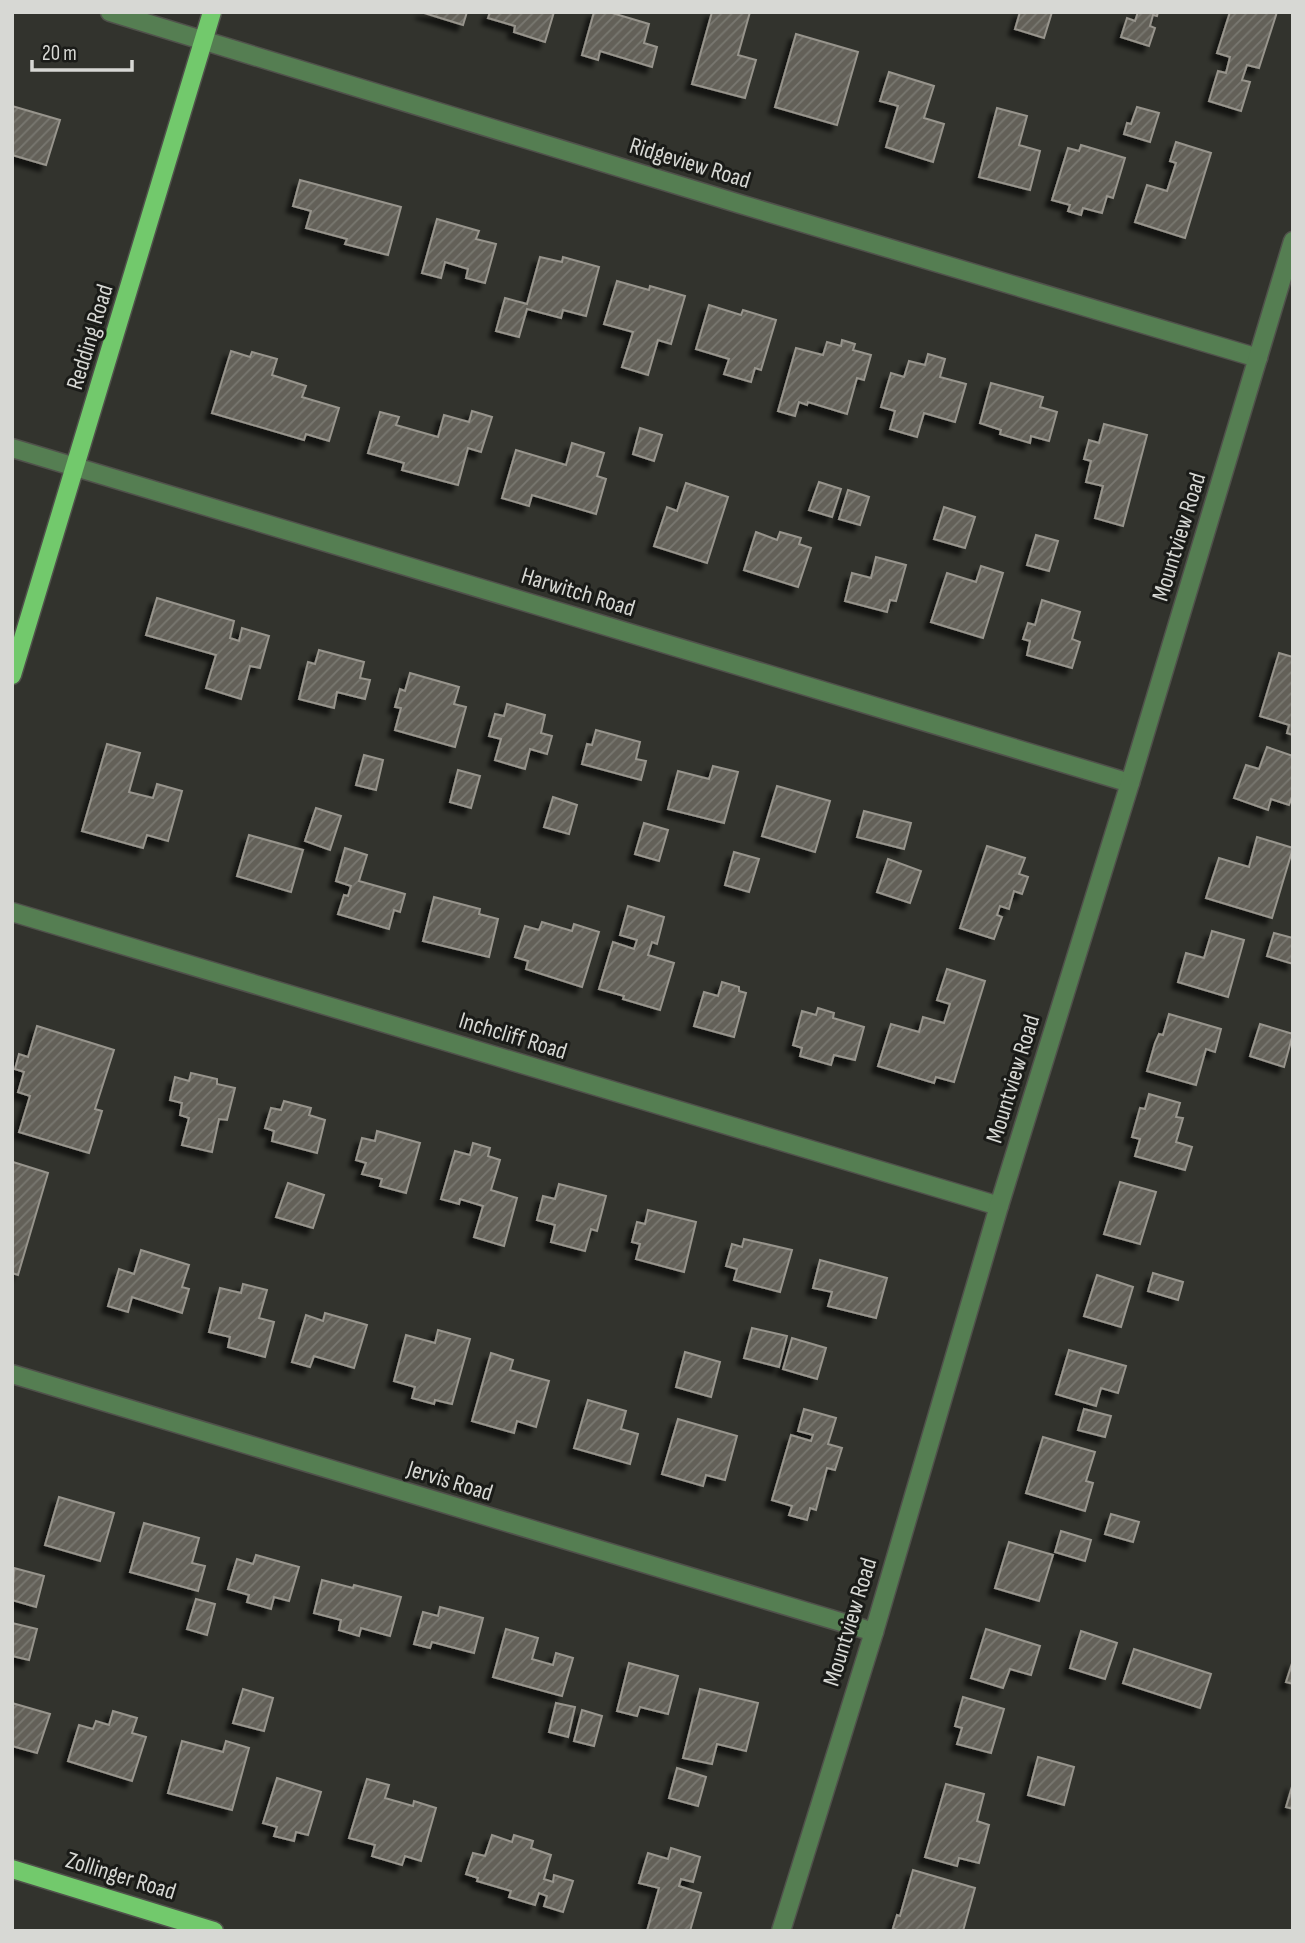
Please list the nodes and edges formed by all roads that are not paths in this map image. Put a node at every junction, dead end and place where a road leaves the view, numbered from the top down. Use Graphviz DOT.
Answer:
graph roads {
  1 [pos="110,12"];
  2 [pos="212,12"];
  3 [pos="204,41"];
  4 [pos="1293,241"];
  5 [pos="1258,358"];
  6 [pos="12,448"];
  7 [pos="74,467"];
  8 [pos="12,675"];
  9 [pos="1130,783"];
  10 [pos="12,912"];
  11 [pos="999,1206"];
  12 [pos="12,1374"];
  13 [pos="874,1632"];
  14 [pos="12,1869"];
  15 [pos="192,1927"];
  16 [pos="214,1931"];
  17 [pos="781,1931"];
  1 -- 3 [label="street, Ridgeview Road"];
  2 -- 3 [label="main road, Redding Road"];
  3 -- 5 [label="street, Ridgeview Road"];
  3 -- 7 [label="main road, Redding Road"];
  4 -- 5 [label="street, Mountview Road"];
  5 -- 9 [label="street, Mountview Road"];
  6 -- 7 [label="street, Harwitch Road"];
  7 -- 8 [label="main road, Redding Road"];
  7 -- 9 [label="street, Harwitch Road"];
  9 -- 11 [label="street, Mountview Road"];
  10 -- 11 [label="street, Inchcliff Road"];
  11 -- 13 [label="street, Mountview Road"];
  12 -- 13 [label="street, Jervis Road"];
  13 -- 17 [label="street, Mountview Road"];
  14 -- 15 [label="main road, Zollinger Road"];
  15 -- 16 [label="main road, Zollinger Road"];
}
